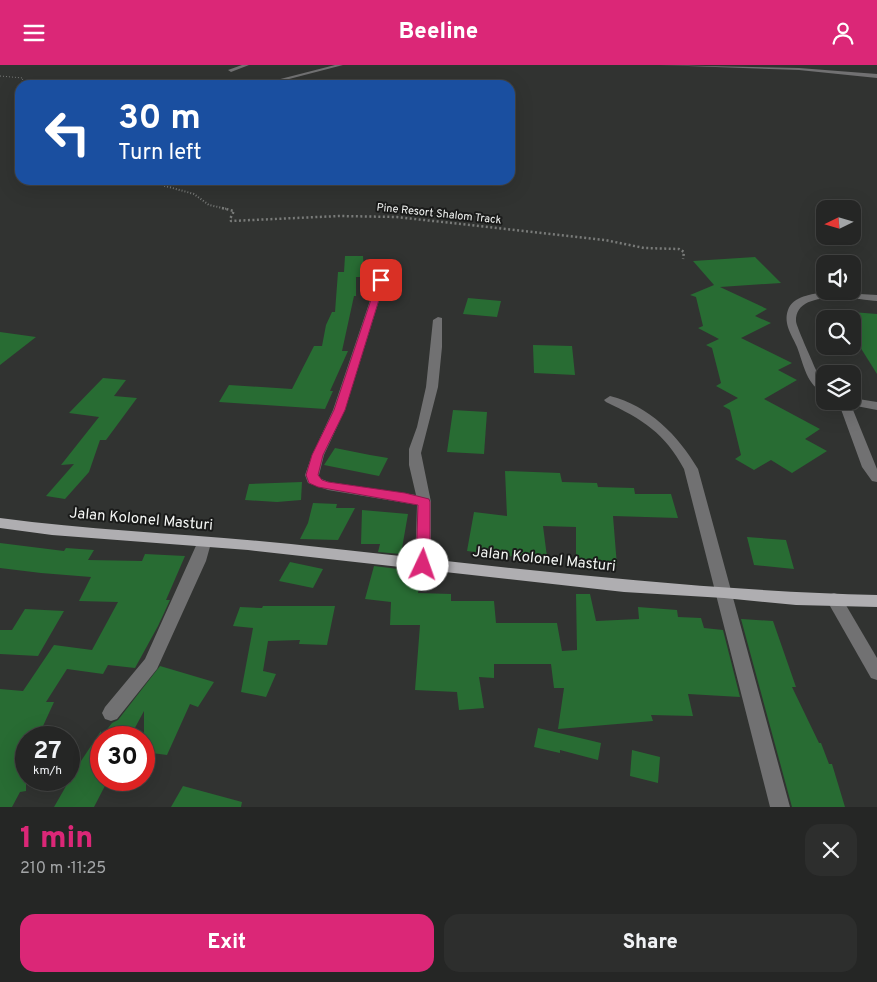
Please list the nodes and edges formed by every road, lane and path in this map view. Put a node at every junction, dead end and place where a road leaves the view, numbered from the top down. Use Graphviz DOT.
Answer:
graph roads {
  1 [pos="247,65"];
  2 [pos="341,65"];
  3 [pos="369,65"];
  4 [pos="662,65"];
  5 [pos="388,67"];
  6 [pos="846,67"];
  7 [pos="232,70"];
  8 [pos="840,75"];
  9 [pos="0,76"];
  10 [pos="877,76"];
  11 [pos="23,80"];
  12 [pos="280,80"];
  13 [pos="162,185"];
  14 [pos="683,259"];
  15 [pos="386,265"];
  16 [pos="877,298"];
  17 [pos="438,320"];
  18 [pos="816,378"];
  19 [pos="610,400"];
  20 [pos="861,403"];
  21 [pos="877,406"];
  22 [pos="847,410"];
  23 [pos="877,478"];
  24 [pos="424,502"];
  25 [pos="0,523"];
  26 [pos="204,543"];
  27 [pos="423,565"];
  28 [pos="724,592"];
  29 [pos="834,599"];
  30 [pos="877,601"];
  31 [pos="877,673"];
  32 [pos="111,713"];
  33 [pos="780,807"];
  1 -- 7 [label="street"];
  2 -- 12 [label="street"];
  3 -- 5 [label="street"];
  4 -- 8 [label="street"];
  6 -- 8 [label="street"];
  8 -- 10 [label="street"];
  9 -- 11 [label="path"];
  13 -- 14 [label="path, Pine Resort Shalom Track"];
  15 -- 24 [label="street"];
  16 -- 18 [label="street"];
  17 -- 24 [label="street"];
  19 -- 28 [label="street"];
  20 -- 21 [label="street"];
  22 -- 23 [label="street"];
  24 -- 27 [label="street"];
  25 -- 26 [label="main road, Jalan Kolonel Masturi"];
  26 -- 27 [label="main road, Jalan Kolonel Masturi"];
  26 -- 32 [label="street"];
  27 -- 28 [label="main road, Jalan Kolonel Masturi"];
  28 -- 29 [label="main road, Jalan Kolonel Masturi"];
  28 -- 33 [label="street"];
  29 -- 30 [label="main road, Jalan Kolonel Masturi"];
  29 -- 31 [label="street"];
}
